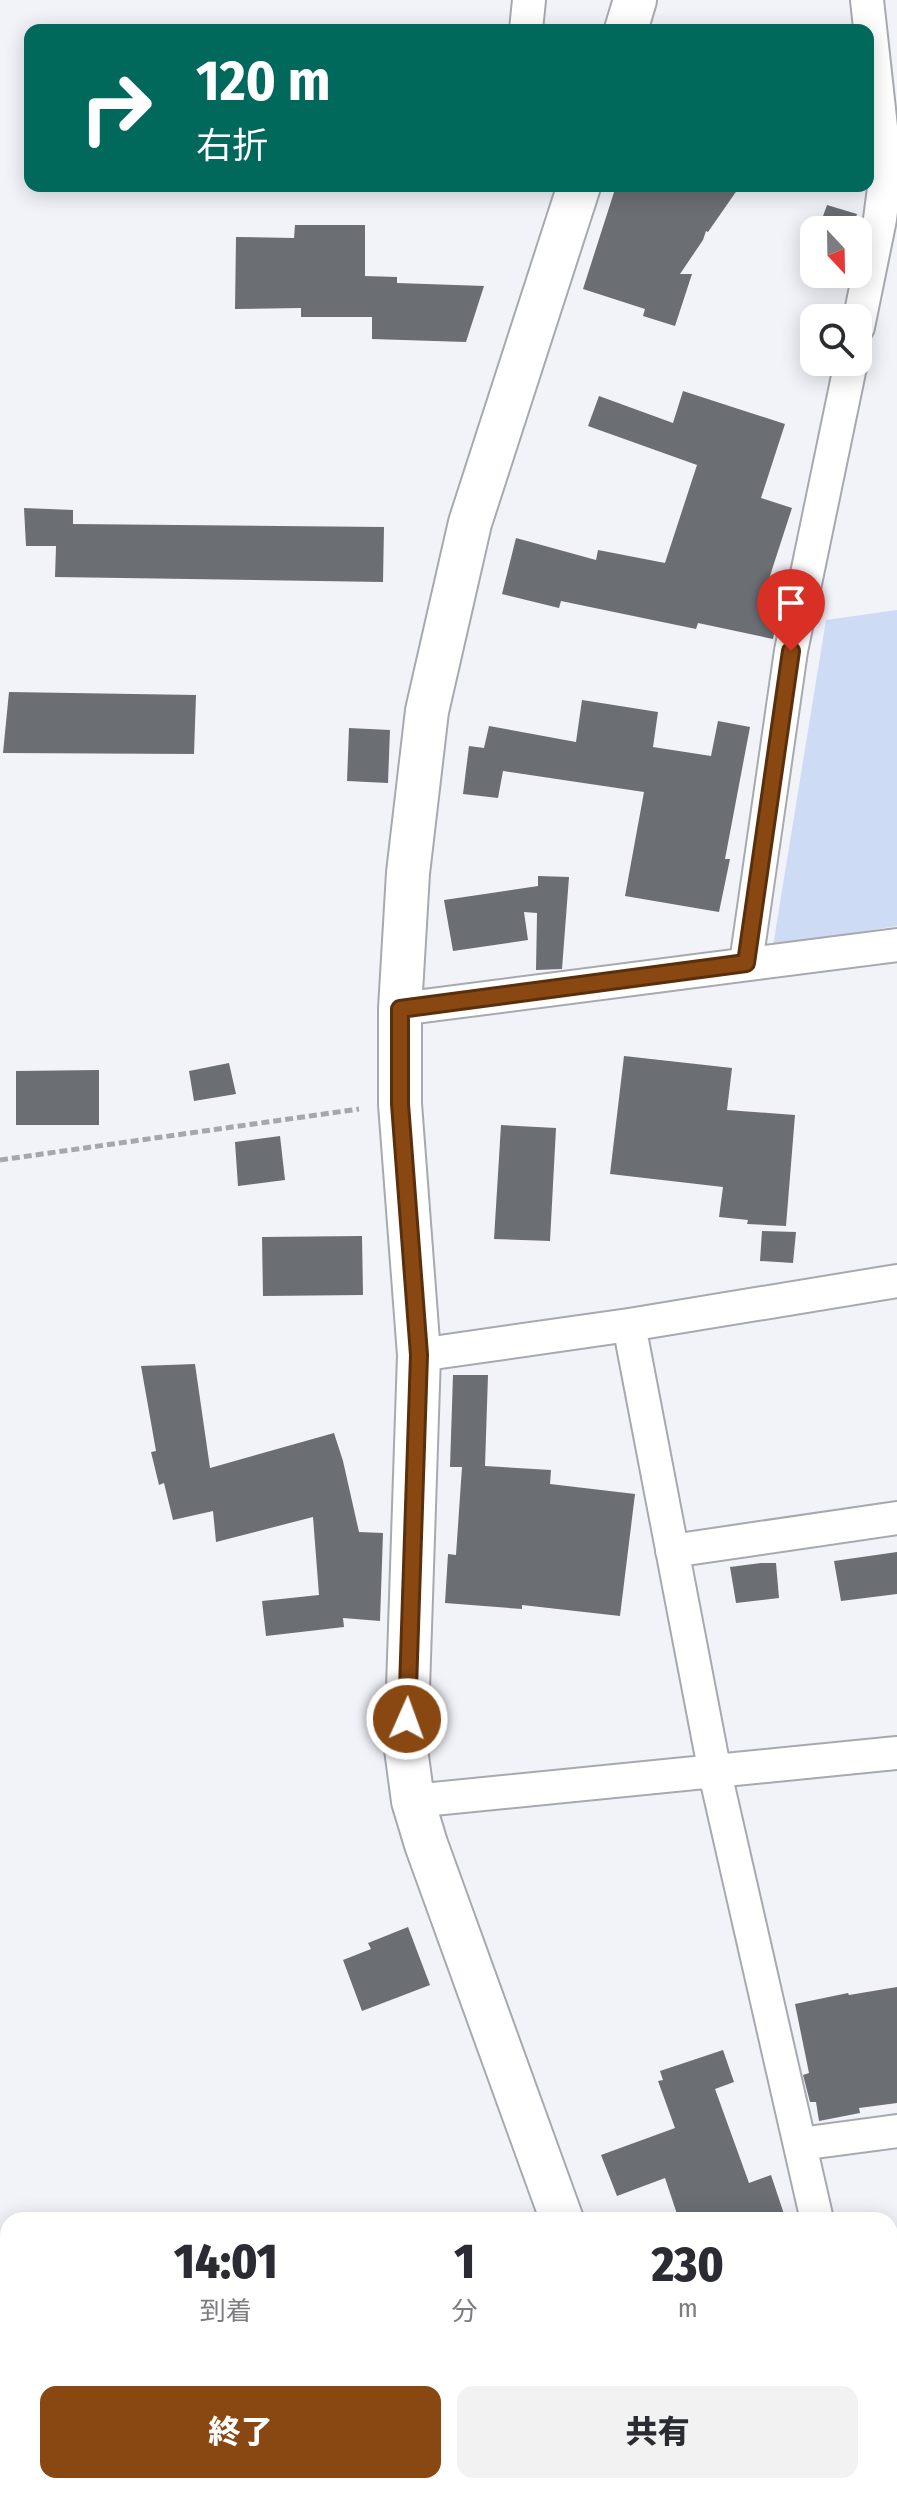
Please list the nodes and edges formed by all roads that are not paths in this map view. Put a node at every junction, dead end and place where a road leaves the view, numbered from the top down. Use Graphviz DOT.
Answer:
graph roads {
  1 [pos="529,0"];
  2 [pos="635,0"];
  3 [pos="867,0"];
  4 [pos="527,24"];
  5 [pos="628,24"];
  6 [pos="870,24"];
  7 [pos="874,49"];
  8 [pos="891,168"];
  9 [pos="573,192"];
  10 [pos="863,304"];
  11 [pos="848,376"];
  12 [pos="897,945"];
  13 [pos="746,963"];
  14 [pos="400,1009"];
  15 [pos="897,1281"];
  16 [pos="629,1325"];
  17 [pos="419,1355"];
  18 [pos="897,1518"];
  19 [pos="672,1551"];
  20 [pos="897,1753"];
  21 [pos="715,1773"];
  22 [pos="413,1801"];
  23 [pos="897,2131"];
  24 [pos="800,2144"];
  25 [pos="559,2212"];
  26 [pos="815,2212"];
  1 -- 4 [label="street"];
  2 -- 5 [label="street"];
  3 -- 6 [label="street"];
  7 -- 8 [label="street"];
  8 -- 10 [label="street"];
  9 -- 14 [label="street"];
  11 -- 13 [label="street"];
  12 -- 13 [label="street"];
  13 -- 14 [label="street"];
  14 -- 17 [label="street"];
  15 -- 16 [label="street"];
  16 -- 17 [label="street"];
  16 -- 19 [label="street"];
  17 -- 22 [label="street"];
  18 -- 19 [label="street"];
  19 -- 21 [label="street"];
  20 -- 21 [label="street"];
  21 -- 22 [label="street"];
  21 -- 24 [label="street"];
  22 -- 25 [label="street"];
  23 -- 24 [label="street"];
  24 -- 26 [label="street"];
}
